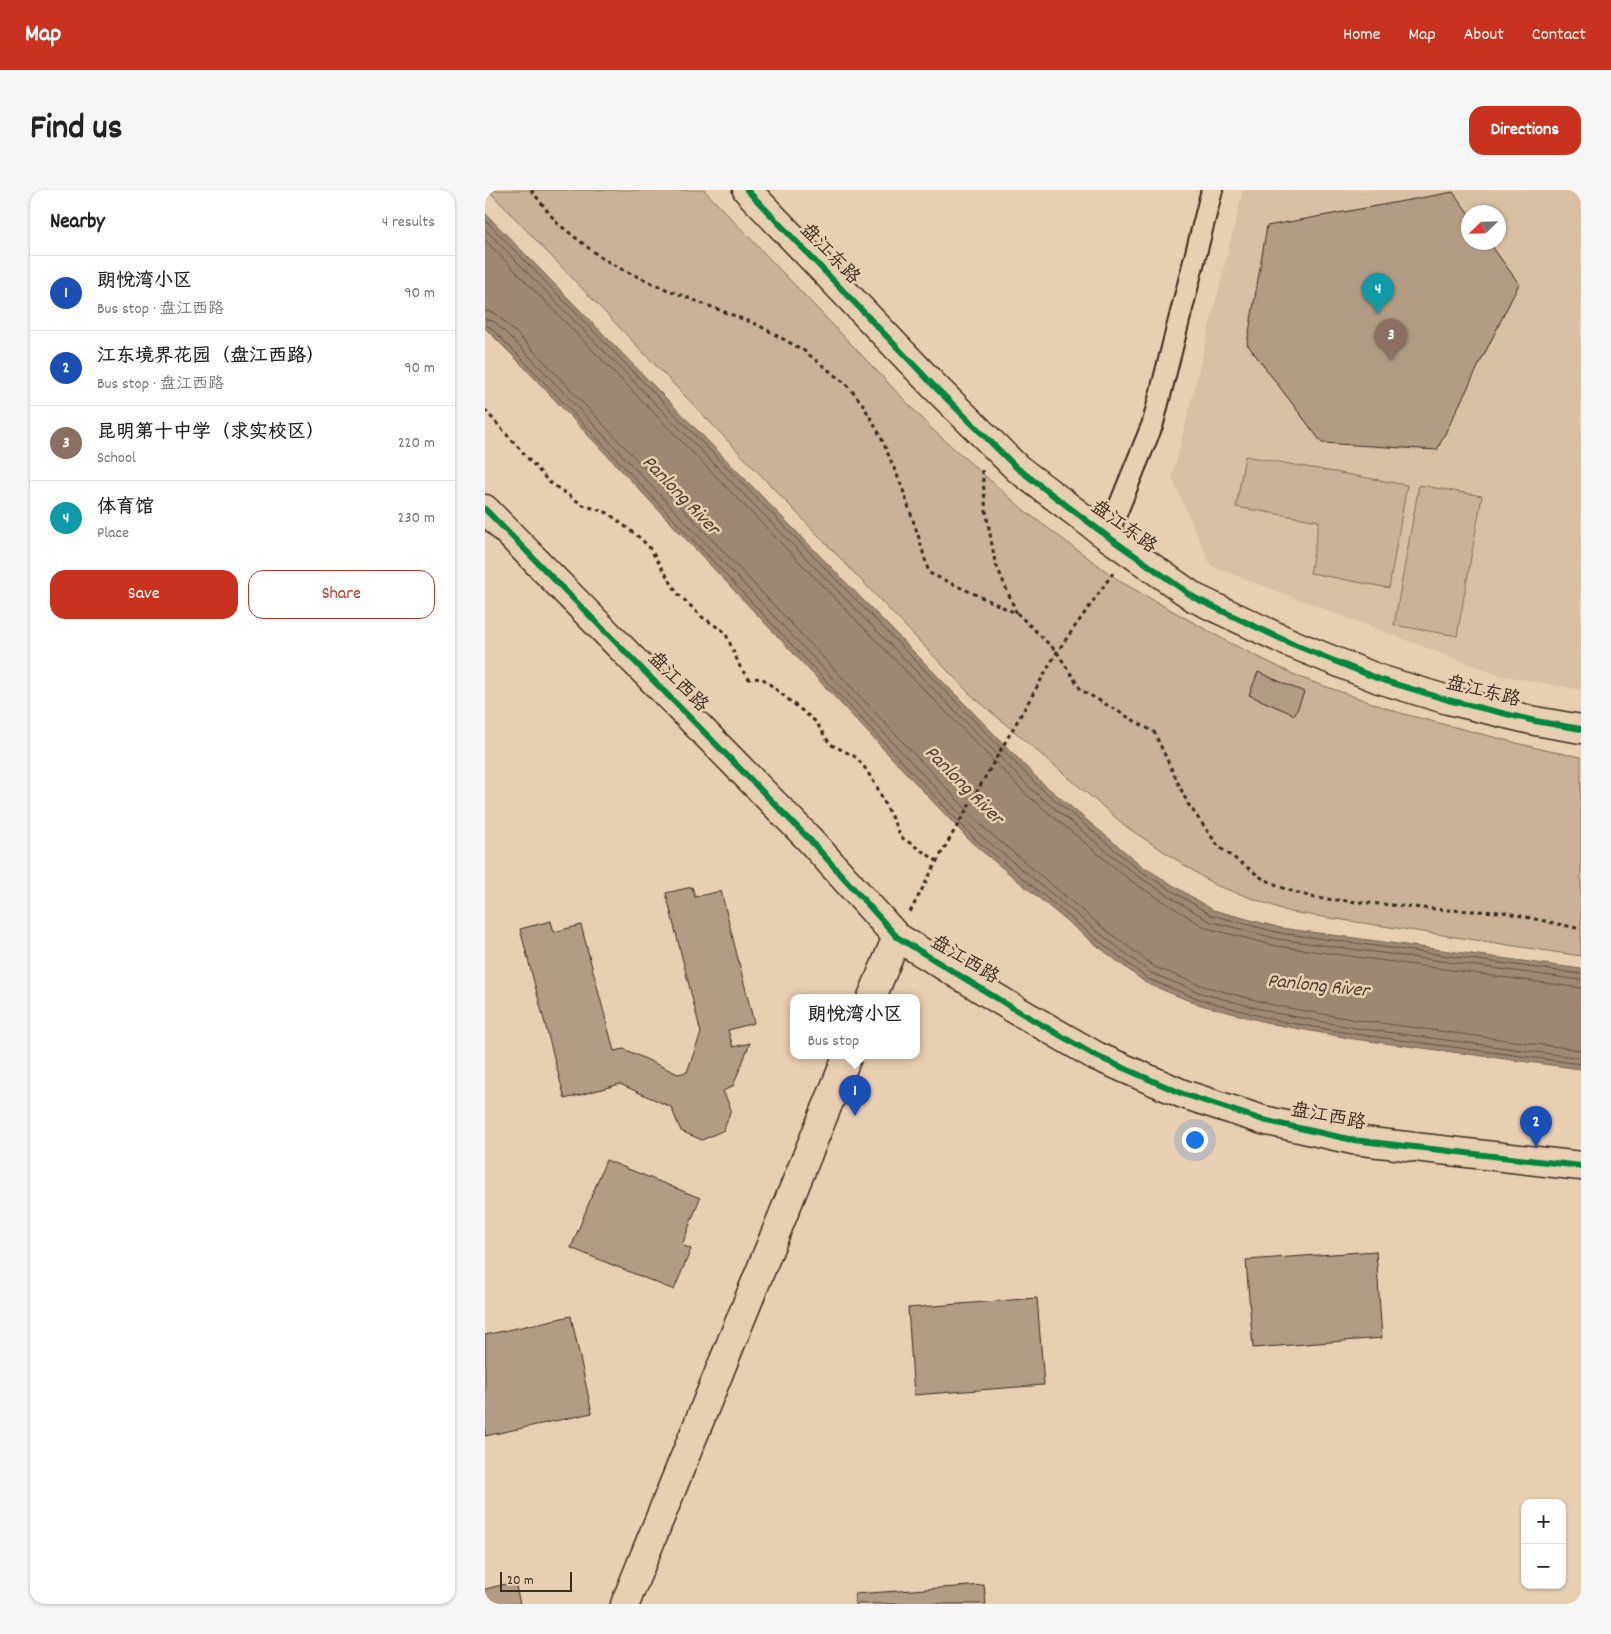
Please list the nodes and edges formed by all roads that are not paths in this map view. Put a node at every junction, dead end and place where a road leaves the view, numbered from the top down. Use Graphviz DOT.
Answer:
graph roads {
  1 [pos="747,190"];
  2 [pos="1212,190"];
  3 [pos="485,509"];
  4 [pos="1107,536"];
  5 [pos="1581,729"];
  6 [pos="897,937"];
  7 [pos="873,994"];
  8 [pos="847,1059"];
  9 [pos="1581,1166"];
  10 [pos="625,1604"];
  1 -- 4 [label="street, 盘江东路"];
  2 -- 4 [label="street"];
  3 -- 6 [label="street, 盘江西路"];
  4 -- 5 [label="street, 盘江东路"];
  6 -- 7 [label="street"];
  6 -- 9 [label="street, 盘江西路"];
  8 -- 10 [label="street"];
}
